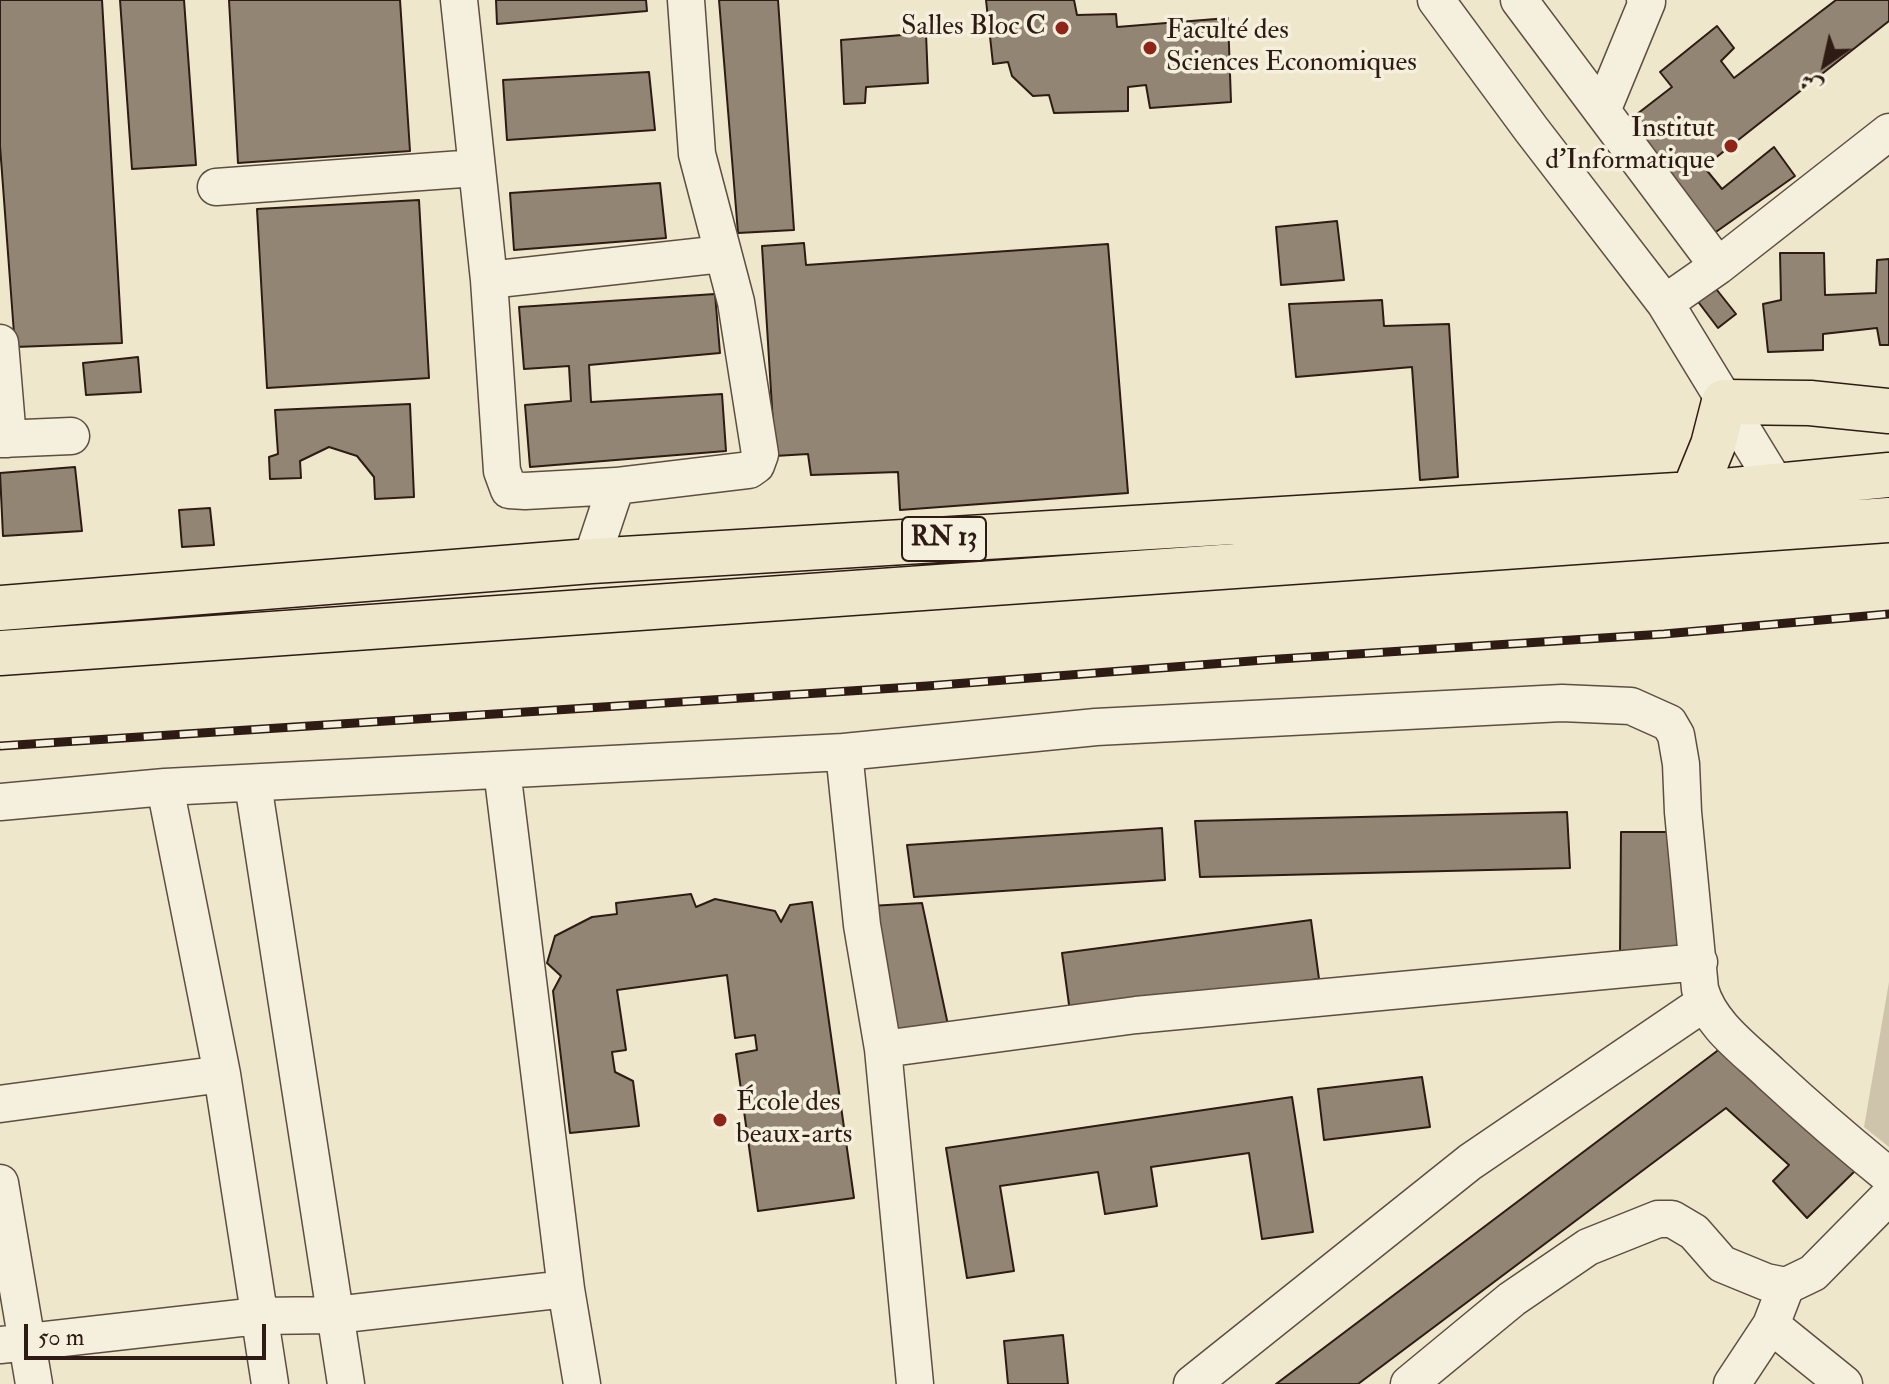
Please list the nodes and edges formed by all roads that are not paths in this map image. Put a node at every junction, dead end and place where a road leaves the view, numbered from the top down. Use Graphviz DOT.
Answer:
graph roads {
  1 [pos="459,0"];
  2 [pos="686,0"];
  3 [pos="1436,0"];
  4 [pos="1519,0"];
  5 [pos="1645,0"];
  6 [pos="1602,111"];
  7 [pos="1889,132"];
  8 [pos="476,168"];
  9 [pos="216,187"];
  10 [pos="722,254"];
  11 [pos="1718,266"];
  12 [pos="489,280"];
  13 [pos="1665,303"];
  14 [pos="0,343"];
  15 [pos="1724,402"];
  16 [pos="1889,411"];
  17 [pos="71,436"];
  18 [pos="4,439"];
  19 [pos="1889,475"];
  20 [pos="616,486"];
  21 [pos="1780,488"];
  22 [pos="1693,494"];
  23 [pos="1889,520"];
  24 [pos="1800,528"];
  25 [pos="591,561"];
  26 [pos="0,608"];
  27 [pos="0,653"];
  28 [pos="844,752"];
  29 [pos="502,770"];
  30 [pos="253,784"];
  31 [pos="165,787"];
  32 [pos="0,802"];
  33 [pos="1699,962"];
  34 [pos="1704,1003"];
  35 [pos="883,1049"];
  36 [pos="222,1074"];
  37 [pos="0,1104"];
  38 [pos="1889,1176"];
  39 [pos="0,1183"];
  40 [pos="1889,1196"];
  41 [pos="1786,1286"];
  42 [pos="566,1289"];
  43 [pos="335,1315"];
  44 [pos="258,1316"];
  45 [pos="1771,1325"];
  46 [pos="13,1343"];
  47 [pos="1428,1378"];
  48 [pos="34,1384"];
  49 [pos="270,1384"];
  50 [pos="346,1384"];
  51 [pos="582,1384"];
  52 [pos="915,1384"];
  53 [pos="1192,1384"];
  54 [pos="1732,1384"];
  55 [pos="1844,1384"];
  1 -- 8 [label="street"];
  2 -- 10 [label="street"];
  3 -- 13 [label="street"];
  4 -- 6 [label="street"];
  5 -- 6 [label="street"];
  6 -- 11 [label="street"];
  7 -- 11 [label="street"];
  8 -- 9 [label="street"];
  8 -- 12 [label="street"];
  10 -- 12 [label="street"];
  10 -- 20 [label="street"];
  11 -- 13 [label="street"];
  12 -- 20 [label="street"];
  13 -- 15 [label="street"];
  14 -- 18 [label="street"];
  15 -- 16 [label="main road"];
  15 -- 21 [label="street"];
  15 -- 22 [label="main road"];
  17 -- 18 [label="street"];
  19 -- 21 [label="main road, RN 13"];
  20 -- 25 [label="street"];
  21 -- 22 [label="main road, RN 13"];
  21 -- 24 [label="street"];
  22 -- 25 [label="main road, RN 13"];
  23 -- 24 [label="main road, RN 13"];
  24 -- 27 [label="main road, RN 13"];
  25 -- 26 [label="main road, RN 13"];
  28 -- 29 [label="street"];
  28 -- 33 [label="street"];
  28 -- 35 [label="street"];
  29 -- 30 [label="street"];
  29 -- 42 [label="street"];
  30 -- 31 [label="street"];
  30 -- 43 [label="street"];
  31 -- 32 [label="street"];
  31 -- 36 [label="street"];
  33 -- 34 [label="street"];
  33 -- 35 [label="street"];
  34 -- 38 [label="street"];
  34 -- 53 [label="street"];
  35 -- 52 [label="street"];
  36 -- 37 [label="street"];
  36 -- 44 [label="street"];
  39 -- 46 [label="street"];
  40 -- 41 [label="street"];
  41 -- 45 [label="street"];
  41 -- 47 [label="street"];
  42 -- 43 [label="street"];
  42 -- 51 [label="street"];
  43 -- 44 [label="street"];
  43 -- 50 [label="street"];
  44 -- 46 [label="street"];
  44 -- 49 [label="street"];
  45 -- 54 [label="street"];
  45 -- 55 [label="street"];
  46 -- 48 [label="street"];
}
